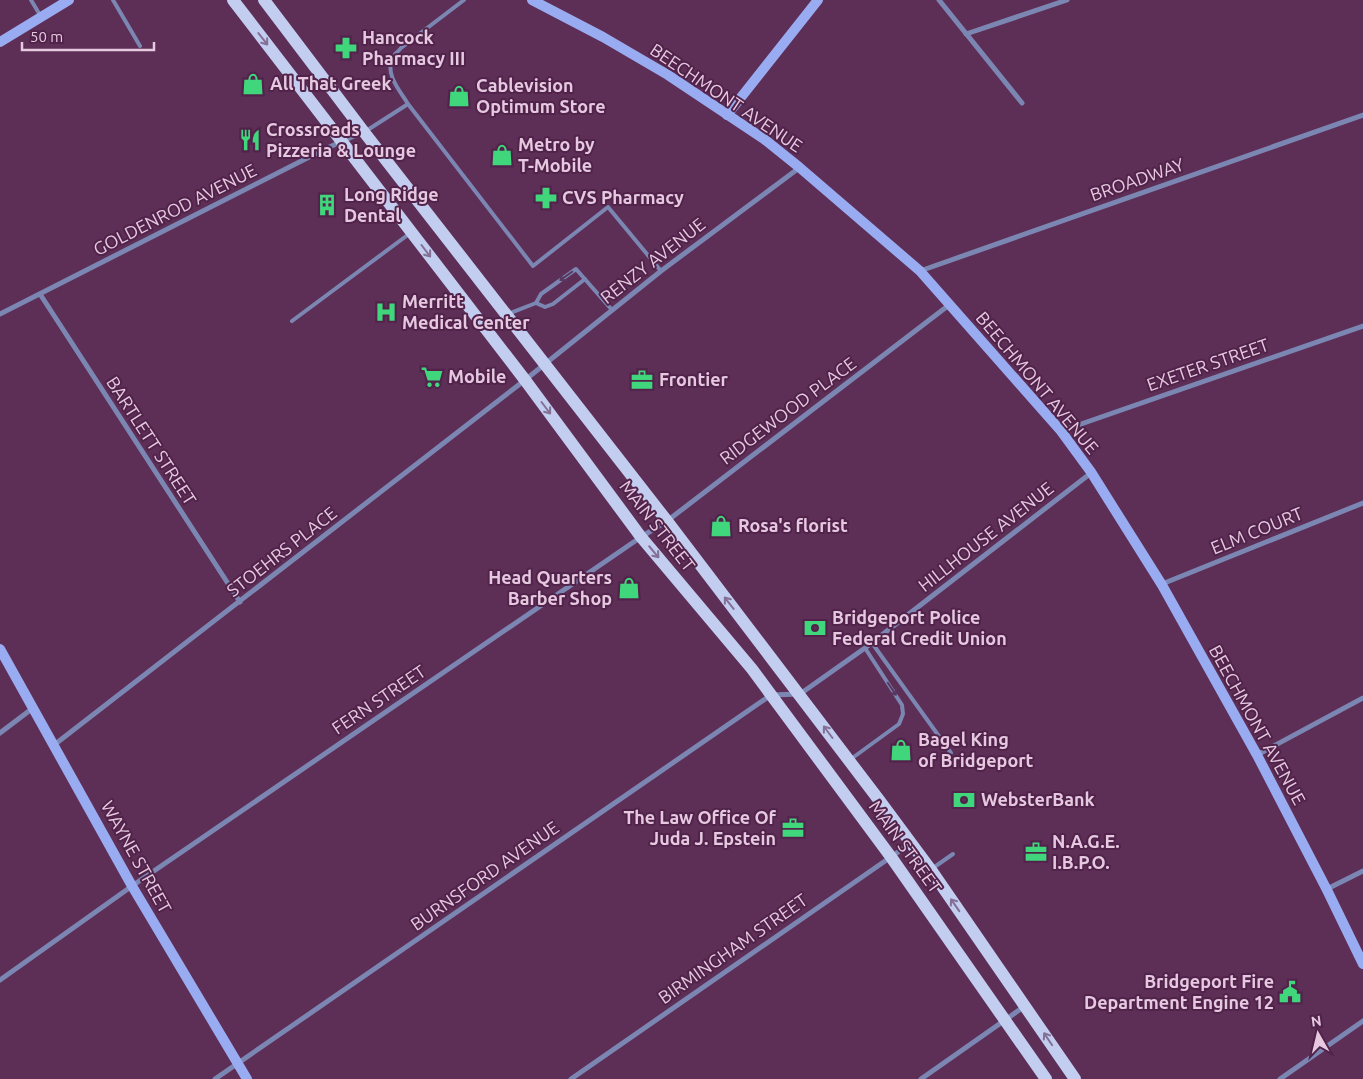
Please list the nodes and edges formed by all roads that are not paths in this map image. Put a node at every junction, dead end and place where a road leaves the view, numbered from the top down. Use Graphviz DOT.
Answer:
graph roads {
  1 [pos="31,0"];
  2 [pos="69,0"];
  3 [pos="113,0"];
  4 [pos="234,0"];
  5 [pos="264,0"];
  6 [pos="464,0"];
  7 [pos="532,0"];
  8 [pos="818,0"];
  9 [pos="939,0"];
  10 [pos="1067,0"];
  11 [pos="41,17"];
  12 [pos="966,34"];
  13 [pos="0,42"];
  14 [pos="140,46"];
  15 [pos="1022,103"];
  16 [pos="408,104"];
  17 [pos="727,115"];
  18 [pos="1363,115"];
  19 [pos="364,132"];
  20 [pos="342,140"];
  21 [pos="799,167"];
  22 [pos="412,232"];
  23 [pos="920,270"];
  24 [pos="661,271"];
  25 [pos="585,279"];
  26 [pos="40,294"];
  27 [pos="536,303"];
  28 [pos="949,305"];
  29 [pos="612,310"];
  30 [pos="0,314"];
  31 [pos="506,315"];
  32 [pos="292,321"];
  33 [pos="1363,326"];
  34 [pos="545,365"];
  35 [pos="525,380"];
  36 [pos="1061,431"];
  37 [pos="1091,472"];
  38 [pos="1363,503"];
  39 [pos="667,521"];
  40 [pos="641,537"];
  41 [pos="1162,584"];
  42 [pos="240,602"];
  43 [pos="872,643"];
  44 [pos="865,648"];
  45 [pos="0,649"];
  46 [pos="800,694"];
  47 [pos="771,695"];
  48 [pos="1363,698"];
  49 [pos="34,708"];
  50 [pos="0,733"];
  51 [pos="54,745"];
  52 [pos="951,753"];
  53 [pos="1256,755"];
  54 [pos="849,760"];
  55 [pos="912,843"];
  56 [pos="953,854"];
  57 [pos="891,857"];
  58 [pos="931,870"];
  59 [pos="1363,871"];
  60 [pos="132,886"];
  61 [pos="1327,890"];
  62 [pos="1363,964"];
  63 [pos="0,980"];
  64 [pos="1025,1006"];
  65 [pos="1006,1020"];
  66 [pos="1363,1021"];
  67 [pos="237,1064"];
  68 [pos="215,1079"];
  69 [pos="247,1079"];
  70 [pos="571,1079"];
  71 [pos="921,1079"];
  72 [pos="1046,1079"];
  73 [pos="1075,1079"];
  74 [pos="1280,1079"];
  1 -- 11 [label="lane"];
  2 -- 11 [label="street"];
  3 -- 14 [label="lane"];
  4 -- 20 [label="main road, MAIN STREET, one-way"];
  5 -- 19 [label="main road, MAIN STREET"];
  6 -- 16 [label="lane"];
  7 -- 17 [label="street, BEECHMONT AVENUE"];
  8 -- 17 [label="street"];
  9 -- 12 [label="street"];
  10 -- 12 [label="street"];
  11 -- 13 [label="street"];
  12 -- 15 [label="street"];
  16 -- 19 [label="lane"];
  16 -- 24 [label="lane"];
  17 -- 21 [label="street, BEECHMONT AVENUE"];
  18 -- 23 [label="street, BROADWAY"];
  19 -- 20 [label="street, GOLDENROD AVENUE"];
  19 -- 31 [label="main road, MAIN STREET"];
  20 -- 22 [label="main road, MAIN STREET"];
  20 -- 26 [label="street, GOLDENROD AVENUE"];
  21 -- 23 [label="street, BEECHMONT AVENUE"];
  21 -- 24 [label="street, RENZY AVENUE"];
  22 -- 32 [label="lane"];
  22 -- 35 [label="main road, MAIN STREET, one-way"];
  23 -- 28 [label="street, BEECHMONT AVENUE"];
  24 -- 29 [label="street, RENZY AVENUE"];
  25 -- 27 [label="lane"];
  25 -- 27 [label="lane, one-way"];
  25 -- 29 [label="lane"];
  26 -- 30 [label="street, GOLDENROD AVENUE"];
  26 -- 42 [label="street, BARTLETT STREET"];
  27 -- 31 [label="lane"];
  28 -- 36 [label="street, BEECHMONT AVENUE"];
  28 -- 39 [label="street, RIDGEWOOD PLACE"];
  29 -- 34 [label="street, RENZY AVENUE"];
  31 -- 34 [label="main road, MAIN STREET"];
  33 -- 36 [label="street, EXETER STREET"];
  34 -- 35 [label="street, RENZY AVENUE"];
  34 -- 39 [label="main road, MAIN STREET"];
  35 -- 40 [label="main road, MAIN STREET, one-way"];
  35 -- 42 [label="street, STOEHRS PLACE"];
  36 -- 37 [label="street, BEECHMONT AVENUE"];
  37 -- 41 [label="street, BEECHMONT AVENUE"];
  37 -- 43 [label="street, HILLHOUSE AVENUE"];
  38 -- 41 [label="street, ELM COURT"];
  39 -- 40 [label="street, RIDGEWOOD PLACE"];
  46 -- 39 [label="main road, MAIN STREET, one-way"];
  40 -- 47 [label="main road, MAIN STREET, one-way"];
  40 -- 60 [label="street, FERN STREET"];
  41 -- 53 [label="street, BEECHMONT AVENUE"];
  42 -- 51 [label="street, STOEHRS PLACE"];
  43 -- 44 [label="street, HILLHOUSE AVENUE"];
  43 -- 52 [label="lane"];
  44 -- 46 [label="street, HILLHOUSE AVENUE"];
  44 -- 54 [label="lane, one-way"];
  45 -- 49 [label="street, WAYNE STREET"];
  46 -- 47 [label="street"];
  54 -- 46 [label="main road, MAIN STREET, one-way"];
  47 -- 57 [label="main road, MAIN STREET"];
  47 -- 67 [label="street, BURNSFORD AVENUE"];
  48 -- 53 [label="street"];
  49 -- 50 [label="street"];
  49 -- 51 [label="street, WAYNE STREET"];
  51 -- 60 [label="street, WAYNE STREET"];
  53 -- 61 [label="street, BEECHMONT AVENUE"];
  54 -- 55 [label="main road, MAIN STREET"];
  55 -- 57 [label="street, BIRMINGHAM STREET"];
  55 -- 58 [label="main road, MAIN STREET"];
  56 -- 58 [label="lane"];
  57 -- 65 [label="main road, MAIN STREET"];
  57 -- 70 [label="street, BIRMINGHAM STREET"];
  64 -- 58 [label="main road, MAIN STREET, one-way"];
  59 -- 61 [label="street"];
  60 -- 63 [label="street, FERN STREET"];
  60 -- 67 [label="street, WAYNE STREET"];
  61 -- 62 [label="street, BEECHMONT AVENUE"];
  64 -- 65 [label="street"];
  73 -- 64 [label="main road, MAIN STREET, one-way"];
  65 -- 71 [label="street"];
  65 -- 72 [label="main road, MAIN STREET"];
  66 -- 74 [label="street"];
  67 -- 68 [label="street, BURNSFORD AVENUE"];
  67 -- 69 [label="street, WAYNE STREET"];
}
